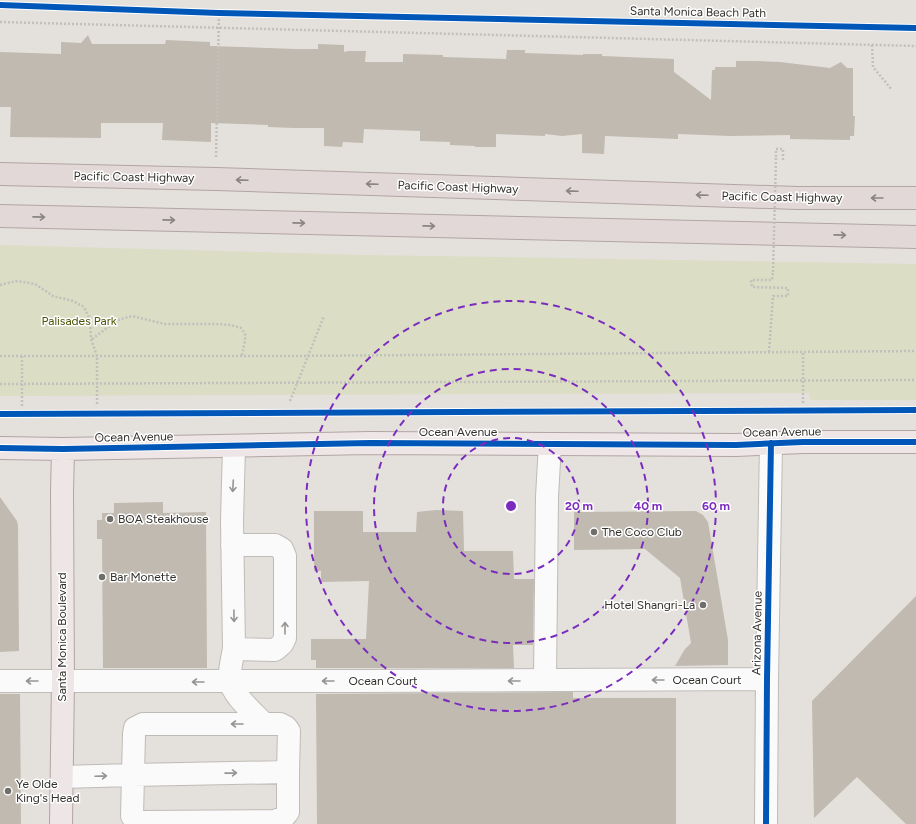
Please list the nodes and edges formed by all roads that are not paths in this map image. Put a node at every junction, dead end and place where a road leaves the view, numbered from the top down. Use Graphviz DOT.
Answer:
graph roads {
  1 [pos="0,174"];
  2 [pos="916,198"];
  3 [pos="0,216"];
  4 [pos="916,237"];
  5 [pos="916,442"];
  6 [pos="550,444"];
  7 [pos="771,444"];
  8 [pos="234,447"];
  9 [pos="0,448"];
  10 [pos="62,449"];
  11 [pos="232,545"];
  12 [pos="234,649"];
  13 [pos="767,679"];
  14 [pos="545,680"];
  15 [pos="0,681"];
  16 [pos="63,681"];
  17 [pos="230,682"];
  18 [pos="264,724"];
  19 [pos="288,772"];
  20 [pos="132,775"];
  21 [pos="62,777"];
  22 [pos="61,824"];
  23 [pos="766,824"];
  2 -- 1 [label="highway, Pacific Coast Highway, one-way"];
  3 -- 4 [label="highway, one-way"];
  5 -- 7 [label="main road, Ocean Avenue"];
  6 -- 7 [label="main road, Ocean Avenue"];
  6 -- 8 [label="main road, Ocean Avenue"];
  6 -- 14 [label="street"];
  7 -- 13 [label="street, Arizona Avenue"];
  8 -- 10 [label="main road, Ocean Avenue"];
  8 -- 11 [label="street, one-way"];
  9 -- 10 [label="main road, Ocean Avenue"];
  10 -- 16 [label="main road, Santa Monica Boulevard"];
  11 -- 12 [label="street, one-way"];
  12 -- 11 [label="street, one-way"];
  12 -- 17 [label="street"];
  13 -- 14 [label="street, Ocean Court, one-way"];
  13 -- 23 [label="street, Arizona Avenue"];
  14 -- 17 [label="street, Ocean Court, one-way"];
  16 -- 15 [label="street, Ocean Court, one-way"];
  17 -- 16 [label="street, Ocean Court, one-way"];
  16 -- 21 [label="main road, Santa Monica Boulevard"];
  17 -- 18 [label="street"];
  18 -- 19 [label="street"];
  18 -- 20 [label="street, one-way"];
  20 -- 19 [label="street, one-way"];
  19 -- 20 [label="street"];
  21 -- 20 [label="street, one-way"];
  21 -- 22 [label="main road, Santa Monica Boulevard"];
}
